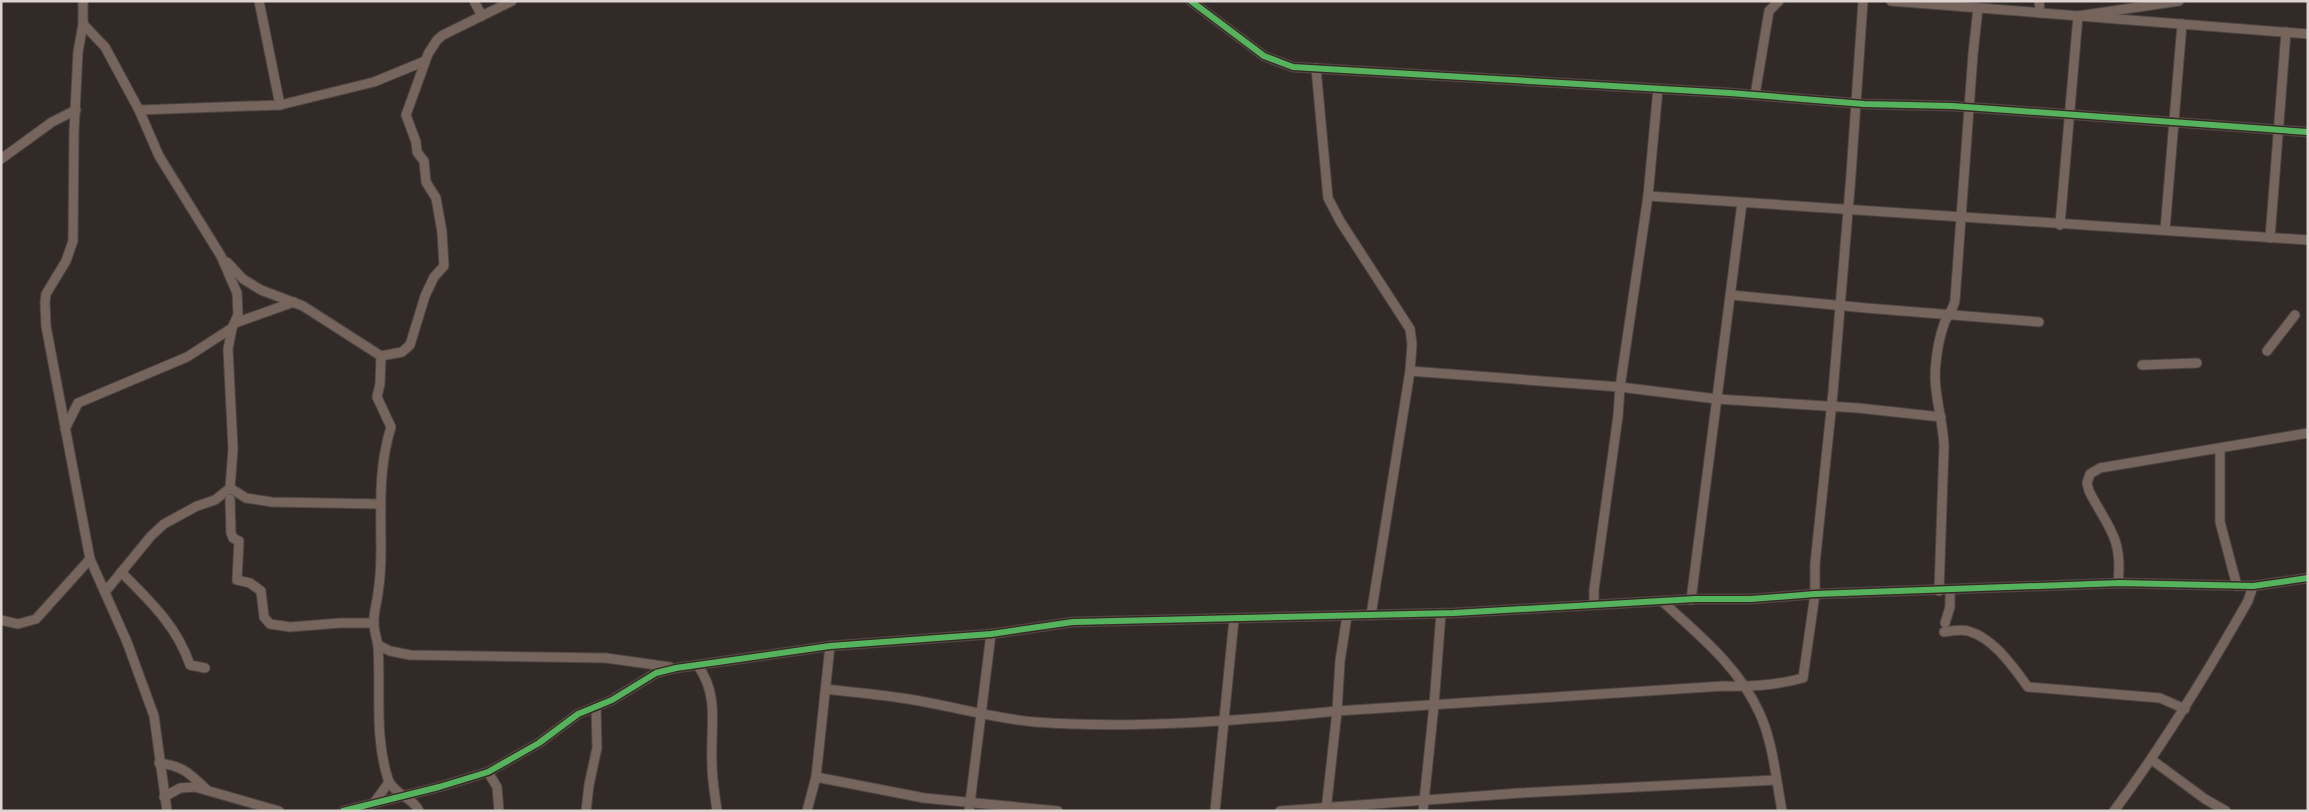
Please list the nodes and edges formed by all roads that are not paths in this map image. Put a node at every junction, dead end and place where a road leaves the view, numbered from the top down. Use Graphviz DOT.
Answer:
graph roads {
  1 [pos="83,1"];
  2 [pos="258,1"];
  3 [pos="474,1"];
  4 [pos="512,1"];
  5 [pos="1192,1"];
  6 [pos="1778,1"];
  7 [pos="1862,1"];
  8 [pos="1890,1"];
  9 [pos="2039,1"];
  10 [pos="2179,1"];
  11 [pos="1978,8"];
  12 [pos="2040,13"];
  13 [pos="482,16"];
  14 [pos="2078,16"];
  15 [pos="83,24"];
  16 [pos="2182,24"];
  17 [pos="2286,32"];
  18 [pos="2308,34"];
  19 [pos="425,61"];
  20 [pos="1316,68"];
  21 [pos="1658,89"];
  22 [pos="1755,95"];
  23 [pos="1855,104"];
  24 [pos="280,105"];
  25 [pos="1969,109"];
  26 [pos="76,110"];
  27 [pos="139,110"];
  28 [pos="2070,115"];
  29 [pos="2173,122"];
  30 [pos="2278,129"];
  31 [pos="2308,132"];
  32 [pos="1,159"];
  33 [pos="1648,196"];
  34 [pos="1742,203"];
  35 [pos="1847,211"];
  36 [pos="1961,218"];
  37 [pos="2060,225"];
  38 [pos="2165,230"];
  39 [pos="2270,238"];
  40 [pos="2308,240"];
  41 [pos="221,256"];
  42 [pos="1731,295"];
  43 [pos="294,302"];
  44 [pos="1840,306"];
  45 [pos="1950,314"];
  46 [pos="2295,315"];
  47 [pos="2039,322"];
  48 [pos="233,326"];
  49 [pos="2267,351"];
  50 [pos="380,356"];
  51 [pos="2197,363"];
  52 [pos="2142,365"];
  53 [pos="1410,370"];
  54 [pos="1620,388"];
  55 [pos="1717,399"];
  56 [pos="1832,406"];
  57 [pos="1941,417"];
  58 [pos="64,429"];
  59 [pos="2308,433"];
  60 [pos="2220,449"];
  61 [pos="230,488"];
  62 [pos="246,498"];
  63 [pos="230,499"];
  64 [pos="215,500"];
  65 [pos="380,504"];
  66 [pos="90,559"];
  67 [pos="121,572"];
  68 [pos="2308,578"];
  69 [pos="2118,583"];
  70 [pos="2237,586"];
  71 [pos="2253,586"];
  72 [pos="1939,590"];
  73 [pos="1950,590"];
  74 [pos="105,592"];
  75 [pos="1815,594"];
  76 [pos="1691,600"];
  77 [pos="1663,602"];
  78 [pos="1594,604"];
  79 [pos="1441,613"];
  80 [pos="1371,615"];
  81 [pos="1347,616"];
  82 [pos="1234,619"];
  83 [pos="1,620"];
  84 [pos="374,623"];
  85 [pos="991,634"];
  86 [pos="378,645"];
  87 [pos="830,646"];
  88 [pos="698,666"];
  89 [pos="205,668"];
  90 [pos="676,668"];
  91 [pos="1745,686"];
  92 [pos="826,689"];
  93 [pos="1434,705"];
  94 [pos="596,707"];
  95 [pos="2185,709"];
  96 [pos="1337,711"];
  97 [pos="980,714"];
  98 [pos="1224,720"];
  99 [pos="2152,760"];
  100 [pos="159,763"];
  101 [pos="488,772"];
  102 [pos="816,777"];
  103 [pos="1776,780"];
  104 [pos="389,782"];
  105 [pos="206,789"];
  106 [pos="401,796"];
  107 [pos="164,797"];
  108 [pos="373,803"];
  109 [pos="970,806"];
  110 [pos="1424,806"];
  111 [pos="1326,809"];
  112 [pos="167,811"];
  113 [pos="279,811"];
  114 [pos="343,811"];
  115 [pos="367,811"];
  116 [pos="419,811"];
  117 [pos="499,811"];
  118 [pos="586,811"];
  119 [pos="717,811"];
  120 [pos="807,811"];
  121 [pos="1058,811"];
  122 [pos="1215,811"];
  123 [pos="1280,811"];
  124 [pos="1782,811"];
  125 [pos="2114,811"];
  126 [pos="2226,811"];
  1 -- 15 [label="street"];
  2 -- 24 [label="street"];
  3 -- 13 [label="street"];
  4 -- 13 [label="street"];
  5 -- 20 [label="street"];
  6 -- 22 [label="street"];
  7 -- 23 [label="street"];
  8 -- 11 [label="street"];
  9 -- 12 [label="street"];
  10 -- 14 [label="street"];
  11 -- 12 [label="street"];
  11 -- 25 [label="street"];
  12 -- 14 [label="street"];
  13 -- 19 [label="street"];
  14 -- 16 [label="street"];
  14 -- 28 [label="street"];
  15 -- 26 [label="street"];
  15 -- 27 [label="street"];
  16 -- 17 [label="street"];
  16 -- 29 [label="street"];
  17 -- 18 [label="street"];
  17 -- 30 [label="street"];
  19 -- 24 [label="street"];
  19 -- 50 [label="street"];
  20 -- 21 [label="street"];
  20 -- 53 [label="street"];
  21 -- 22 [label="street"];
  21 -- 33 [label="street"];
  22 -- 23 [label="street"];
  23 -- 25 [label="street"];
  23 -- 35 [label="street"];
  24 -- 27 [label="street"];
  25 -- 28 [label="street"];
  25 -- 36 [label="street"];
  26 -- 32 [label="street"];
  26 -- 58 [label="street"];
  27 -- 41 [label="street"];
  28 -- 29 [label="street"];
  28 -- 37 [label="street"];
  29 -- 30 [label="street"];
  29 -- 38 [label="street"];
  30 -- 31 [label="street"];
  30 -- 39 [label="street"];
  33 -- 34 [label="street"];
  33 -- 54 [label="street"];
  34 -- 35 [label="street"];
  34 -- 42 [label="street"];
  35 -- 36 [label="street"];
  35 -- 44 [label="street"];
  36 -- 37 [label="street"];
  36 -- 45 [label="street"];
  37 -- 38 [label="street"];
  38 -- 39 [label="street"];
  39 -- 40 [label="street"];
  41 -- 43 [label="street"];
  41 -- 48 [label="street"];
  42 -- 44 [label="street"];
  42 -- 55 [label="street"];
  43 -- 48 [label="street"];
  43 -- 50 [label="street"];
  44 -- 45 [label="street"];
  44 -- 56 [label="street"];
  45 -- 47 [label="street"];
  45 -- 57 [label="street"];
  46 -- 49 [label="street"];
  48 -- 58 [label="street"];
  48 -- 61 [label="street"];
  50 -- 65 [label="street"];
  51 -- 52 [label="street"];
  53 -- 54 [label="street"];
  53 -- 80 [label="street"];
  54 -- 55 [label="street"];
  54 -- 78 [label="street"];
  55 -- 56 [label="street"];
  55 -- 76 [label="street"];
  56 -- 57 [label="street"];
  56 -- 75 [label="street"];
  57 -- 72 [label="street"];
  58 -- 66 [label="street"];
  59 -- 60 [label="street"];
  60 -- 69 [label="street"];
  60 -- 70 [label="street"];
  61 -- 62 [label="street"];
  61 -- 64 [label="street"];
  62 -- 63 [label="street"];
  62 -- 65 [label="street"];
  63 -- 64 [label="street"];
  63 -- 84 [label="street"];
  64 -- 67 [label="street"];
  65 -- 84 [label="street"];
  66 -- 74 [label="street"];
  66 -- 83 [label="street"];
  67 -- 74 [label="street"];
  67 -- 89 [label="street"];
  68 -- 71 [label="street"];
  69 -- 70 [label="street"];
  69 -- 73 [label="street"];
  70 -- 71 [label="street"];
  71 -- 95 [label="street"];
  72 -- 73 [label="street"];
  72 -- 75 [label="street"];
  73 -- 95 [label="street"];
  74 -- 100 [label="street"];
  75 -- 76 [label="street"];
  75 -- 91 [label="street"];
  76 -- 77 [label="street"];
  77 -- 78 [label="street"];
  77 -- 91 [label="street"];
  78 -- 79 [label="street"];
  79 -- 80 [label="street"];
  79 -- 93 [label="street"];
  80 -- 81 [label="street"];
  81 -- 82 [label="street"];
  81 -- 96 [label="street"];
  82 -- 85 [label="street"];
  82 -- 98 [label="street"];
  84 -- 86 [label="street"];
  85 -- 87 [label="street"];
  85 -- 97 [label="street"];
  86 -- 90 [label="street"];
  86 -- 104 [label="street"];
  87 -- 88 [label="street"];
  87 -- 92 [label="street"];
  88 -- 90 [label="street"];
  88 -- 119 [label="street"];
  90 -- 94 [label="street"];
  91 -- 93 [label="street"];
  91 -- 103 [label="street"];
  92 -- 97 [label="street"];
  92 -- 102 [label="street"];
  93 -- 96 [label="street"];
  93 -- 110 [label="street"];
  94 -- 101 [label="street"];
  94 -- 118 [label="street"];
  95 -- 99 [label="street"];
  96 -- 98 [label="street"];
  96 -- 111 [label="street"];
  97 -- 98 [label="street"];
  97 -- 109 [label="street"];
  98 -- 122 [label="street"];
  99 -- 125 [label="street"];
  99 -- 126 [label="street"];
  100 -- 105 [label="street"];
  100 -- 107 [label="street"];
  101 -- 106 [label="street"];
  101 -- 117 [label="street"];
  102 -- 109 [label="street"];
  102 -- 120 [label="street"];
  103 -- 110 [label="street"];
  103 -- 124 [label="street"];
  104 -- 106 [label="street"];
  104 -- 108 [label="street"];
  105 -- 107 [label="street"];
  105 -- 113 [label="street"];
  106 -- 108 [label="street"];
  106 -- 116 [label="street"];
  107 -- 112 [label="street"];
  108 -- 114 [label="street"];
  108 -- 115 [label="street"];
  109 -- 121 [label="street"];
  110 -- 111 [label="street"];
  111 -- 123 [label="street"];
}
